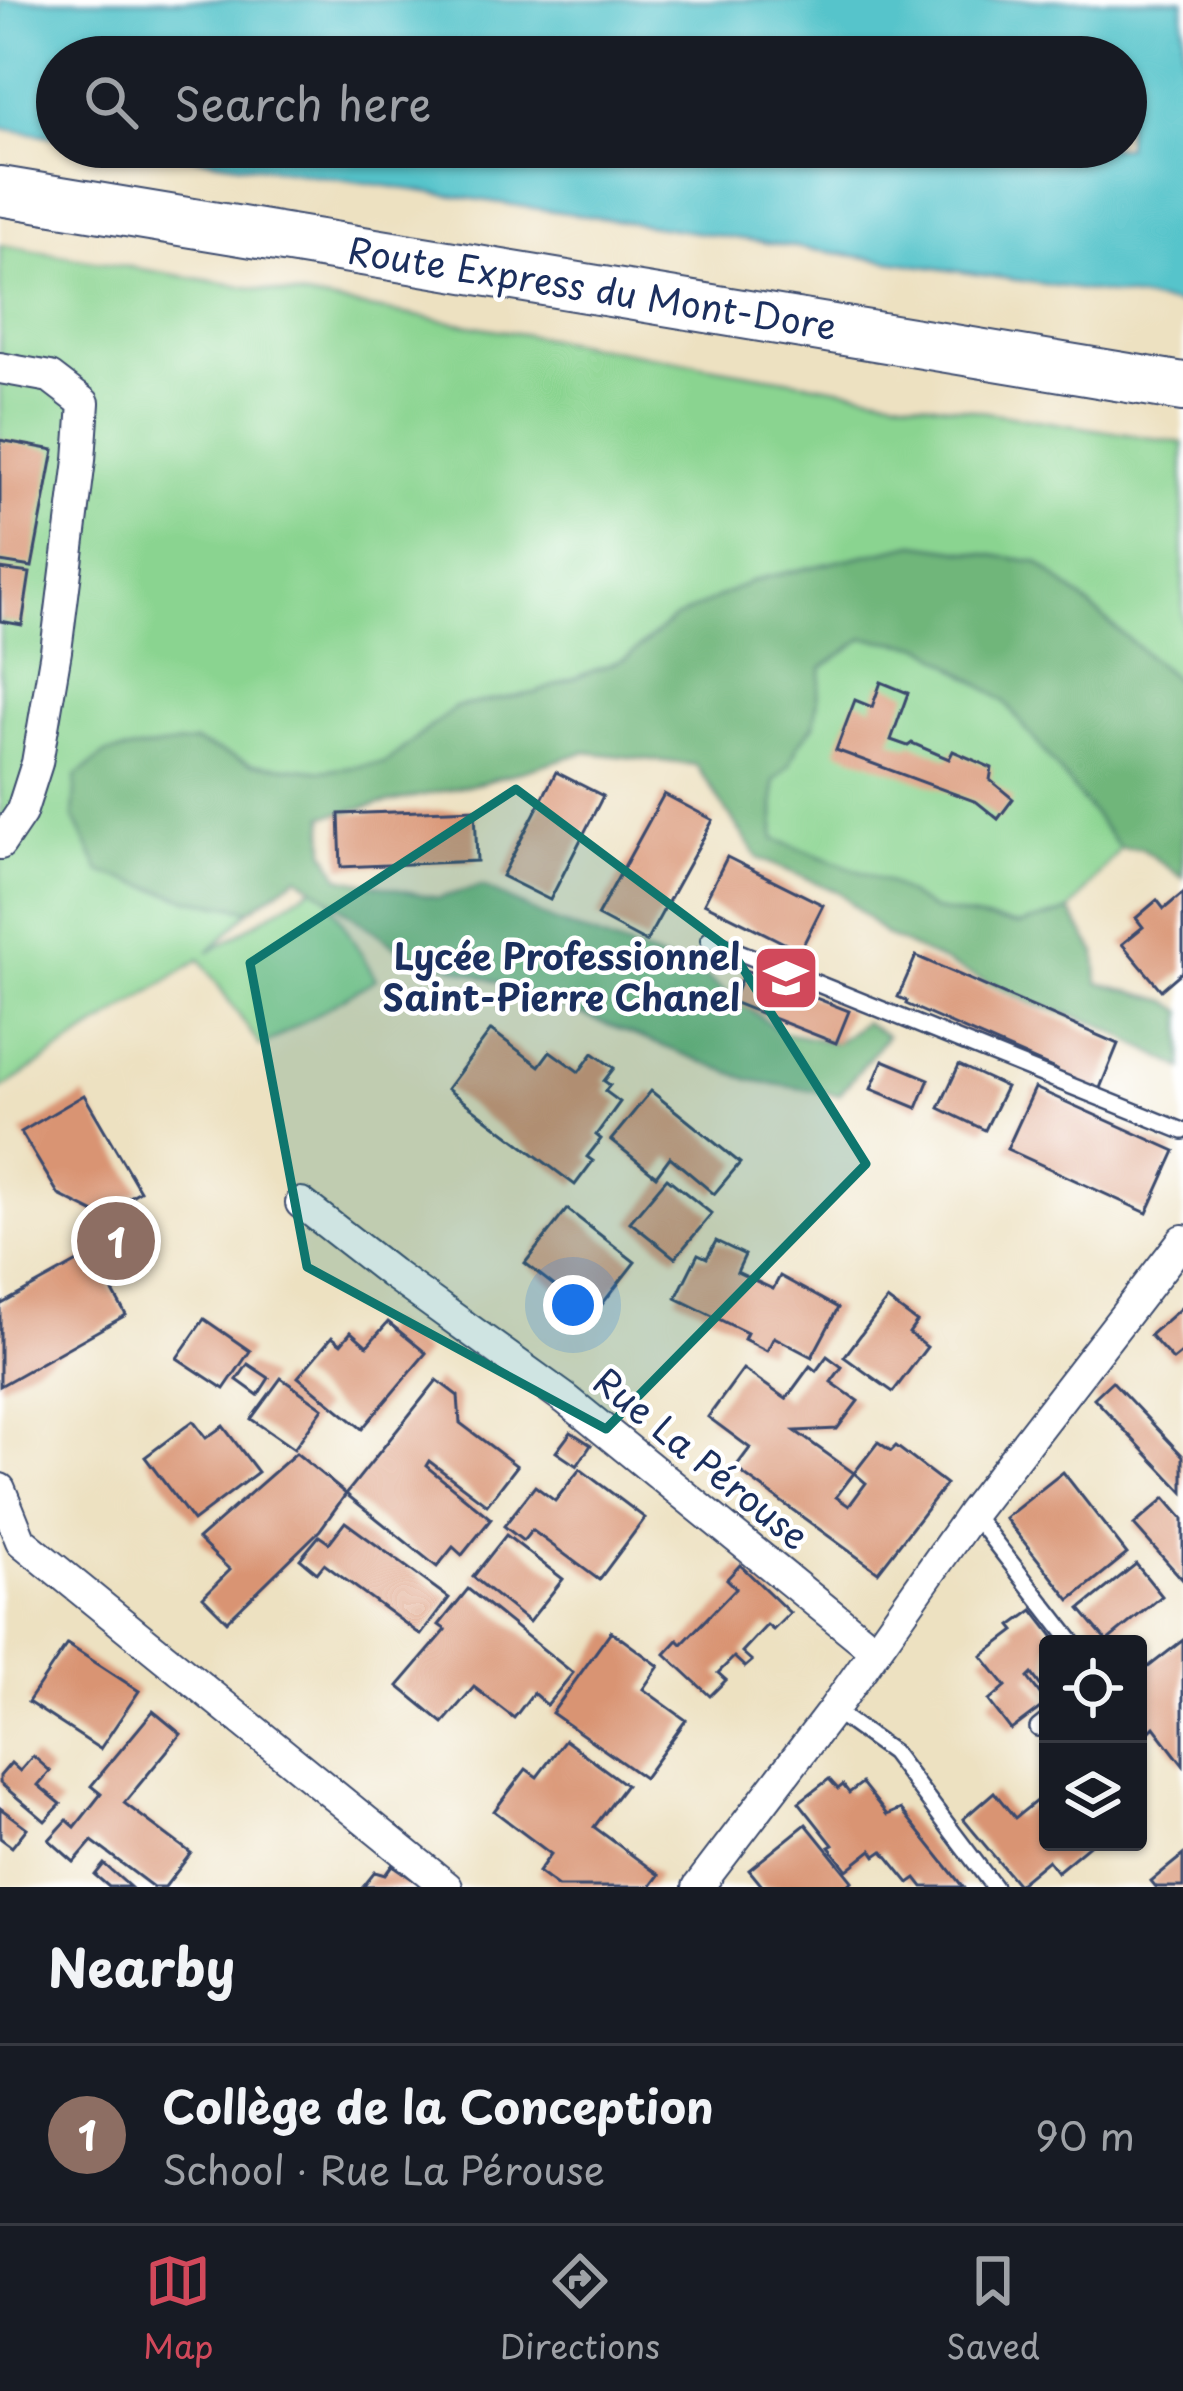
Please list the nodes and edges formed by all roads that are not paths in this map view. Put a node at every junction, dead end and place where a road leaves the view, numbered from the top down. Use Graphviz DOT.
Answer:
graph roads {
  1 [pos="0,191"];
  2 [pos="0,368"];
  3 [pos="1183,387"];
  4 [pos="0,844"];
  5 [pos="710,940"];
  6 [pos="1183,1131"];
  7 [pos="301,1203"];
  8 [pos="1183,1240"];
  9 [pos="0,1489"];
  10 [pos="972,1514"];
  11 [pos="1067,1635"];
  12 [pos="875,1650"];
  13 [pos="833,1710"];
  14 [pos="447,1887"];
  15 [pos="698,1887"];
  16 [pos="994,1887"];
  1 -- 3 [label="main road, Route Express du Mont-Dore"];
  2 -- 4 [label="street"];
  5 -- 6 [label="lane"];
  7 -- 12 [label="street, Rue La Pérouse"];
  8 -- 10 [label="street"];
  9 -- 14 [label="street"];
  10 -- 11 [label="lane"];
  10 -- 12 [label="street"];
  12 -- 13 [label="street"];
  13 -- 15 [label="street"];
  13 -- 16 [label="lane"];
}
